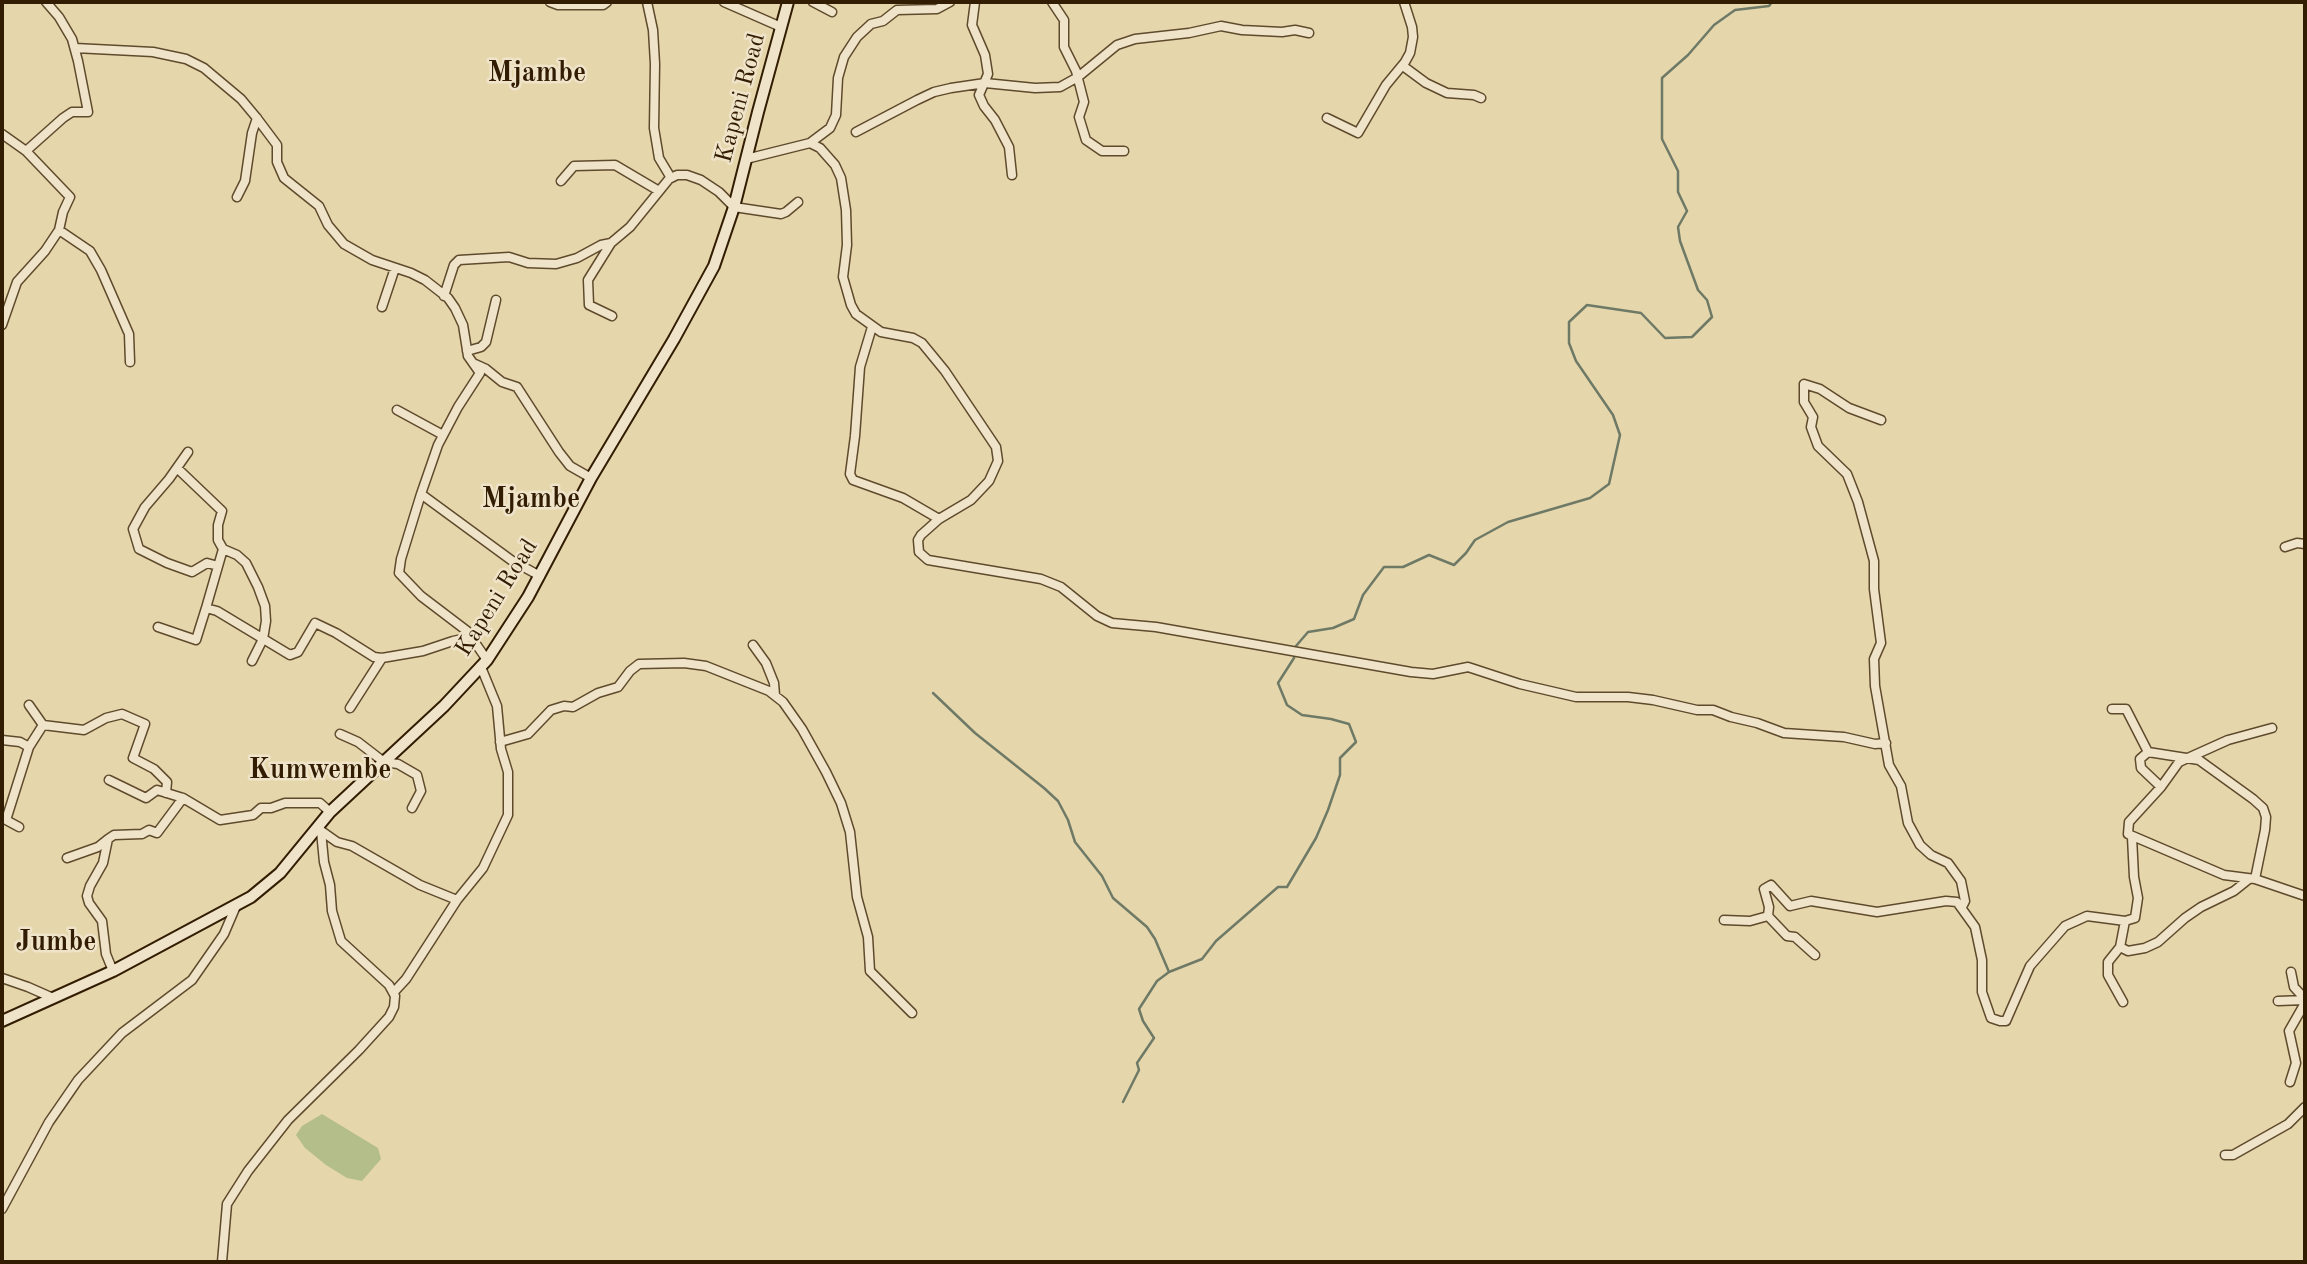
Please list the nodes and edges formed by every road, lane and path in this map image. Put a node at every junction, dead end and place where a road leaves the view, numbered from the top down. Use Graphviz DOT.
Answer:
graph roads {
  1 [pos="46,2"];
  2 [pos="551,2"];
  3 [pos="607,2"];
  4 [pos="647,2"];
  5 [pos="724,2"];
  6 [pos="789,2"];
  7 [pos="813,2"];
  8 [pos="950,2"];
  9 [pos="975,2"];
  10 [pos="1052,2"];
  11 [pos="1404,2"];
  12 [pos="832,12"];
  13 [pos="781,27"];
  14 [pos="1309,33"];
  15 [pos="75,48"];
  16 [pos="1403,66"];
  17 [pos="1078,78"];
  18 [pos="985,83"];
  19 [pos="1481,98"];
  20 [pos="257,118"];
  21 [pos="1327,118"];
  22 [pos="856,132"];
  23 [pos="2,134"];
  24 [pos="810,143"];
  25 [pos="26,151"];
  26 [pos="1124,151"];
  27 [pos="746,159"];
  28 [pos="1012,175"];
  29 [pos="671,178"];
  30 [pos="561,181"];
  31 [pos="659,191"];
  32 [pos="237,197"];
  33 [pos="798,202"];
  34 [pos="734,207"];
  35 [pos="59,230"];
  36 [pos="611,243"];
  37 [pos="395,268"];
  38 [pos="444,296"];
  39 [pos="496,300"];
  40 [pos="382,307"];
  41 [pos="612,316"];
  42 [pos="2,325"];
  43 [pos="872,327"];
  44 [pos="467,351"];
  45 [pos="130,362"];
  46 [pos="475,364"];
  47 [pos="397,410"];
  48 [pos="1881,420"];
  49 [pos="443,435"];
  50 [pos="188,452"];
  51 [pos="177,468"];
  52 [pos="591,478"];
  53 [pos="421,494"];
  54 [pos="939,519"];
  55 [pos="2305,544"];
  56 [pos="2285,547"];
  57 [pos="223,549"];
  58 [pos="218,566"];
  59 [pos="540,576"];
  60 [pos="206,608"];
  61 [pos="158,627"];
  62 [pos="471,637"];
  63 [pos="263,639"];
  64 [pos="753,645"];
  65 [pos="382,659"];
  66 [pos="252,662"];
  67 [pos="484,664"];
  68 [pos="775,695"];
  69 [pos="29,705"];
  70 [pos="350,708"];
  71 [pos="2112,709"];
  72 [pos="43,725"];
  73 [pos="2272,728"];
  74 [pos="340,734"];
  75 [pos="2,740"];
  76 [pos="499,742"];
  77 [pos="1886,743"];
  78 [pos="29,747"];
  79 [pos="2148,752"];
  80 [pos="2187,758"];
  81 [pos="384,762"];
  82 [pos="109,780"];
  83 [pos="2161,787"];
  84 [pos="166,793"];
  85 [pos="183,798"];
  86 [pos="412,808"];
  87 [pos="330,812"];
  88 [pos="19,827"];
  89 [pos="319,830"];
  90 [pos="2132,837"];
  91 [pos="108,839"];
  92 [pos="67,858"];
  93 [pos="2252,879"];
  94 [pos="2305,896"];
  95 [pos="457,900"];
  96 [pos="236,906"];
  97 [pos="1962,907"];
  98 [pos="1768,915"];
  99 [pos="1724,920"];
  100 [pos="2125,921"];
  101 [pos="2120,947"];
  102 [pos="1815,955"];
  103 [pos="113,971"];
  104 [pos="2291,972"];
  105 [pos="2,978"];
  106 [pos="394,992"];
  107 [pos="53,998"];
  108 [pos="2305,1001"];
  109 [pos="2123,1002"];
  110 [pos="2278,1002"];
  111 [pos="912,1013"];
  112 [pos="2,1021"];
  113 [pos="2290,1082"];
  114 [pos="2305,1107"];
  115 [pos="2225,1156"];
  116 [pos="2,1209"];
  117 [pos="222,1262"];
  1 -- 15 [label="street"];
  2 -- 3 [label="street"];
  4 -- 29 [label="street"];
  5 -- 13 [label="street"];
  6 -- 13 [label="main road, Kapeni Road"];
  7 -- 12 [label="street"];
  8 -- 24 [label="street"];
  9 -- 18 [label="street"];
  10 -- 17 [label="street"];
  11 -- 16 [label="street"];
  13 -- 27 [label="main road, Kapeni Road"];
  14 -- 17 [label="street"];
  15 -- 20 [label="street"];
  15 -- 25 [label="street"];
  16 -- 19 [label="street"];
  16 -- 21 [label="street"];
  17 -- 18 [label="street"];
  17 -- 26 [label="street"];
  18 -- 22 [label="street"];
  18 -- 28 [label="street"];
  20 -- 32 [label="street"];
  20 -- 37 [label="street"];
  23 -- 25 [label="street"];
  24 -- 27 [label="street"];
  24 -- 43 [label="street"];
  25 -- 35 [label="street"];
  27 -- 34 [label="main road, Kapeni Road"];
  29 -- 31 [label="street"];
  29 -- 34 [label="street"];
  30 -- 31 [label="street"];
  31 -- 36 [label="street"];
  33 -- 34 [label="street"];
  34 -- 52 [label="main road, Kapeni Road"];
  35 -- 42 [label="street"];
  35 -- 45 [label="street"];
  36 -- 38 [label="street"];
  36 -- 41 [label="street"];
  37 -- 38 [label="street"];
  37 -- 40 [label="street"];
  38 -- 44 [label="street"];
  39 -- 44 [label="street"];
  43 -- 54 [label="street"];
  43 -- 54 [label="street"];
  44 -- 46 [label="street"];
  46 -- 49 [label="street"];
  46 -- 52 [label="street"];
  47 -- 49 [label="street"];
  48 -- 77 [label="street"];
  49 -- 53 [label="street"];
  50 -- 51 [label="street"];
  51 -- 57 [label="street"];
  51 -- 58 [label="street"];
  52 -- 59 [label="main road, Kapeni Road"];
  53 -- 59 [label="street"];
  53 -- 62 [label="street"];
  54 -- 77 [label="street"];
  55 -- 56 [label="street"];
  57 -- 58 [label="street"];
  57 -- 63 [label="street"];
  58 -- 60 [label="street"];
  59 -- 67 [label="main road, Kapeni Road"];
  60 -- 61 [label="street"];
  60 -- 63 [label="street"];
  62 -- 65 [label="street"];
  62 -- 67 [label="street"];
  63 -- 65 [label="street"];
  63 -- 66 [label="street"];
  64 -- 68 [label="street"];
  65 -- 70 [label="street"];
  67 -- 76 [label="street"];
  67 -- 81 [label="main road, Kapeni Road"];
  68 -- 76 [label="street"];
  68 -- 111 [label="street"];
  69 -- 72 [label="street"];
  71 -- 79 [label="street"];
  72 -- 78 [label="street"];
  72 -- 84 [label="street"];
  73 -- 80 [label="street"];
  74 -- 81 [label="street"];
  75 -- 78 [label="street"];
  76 -- 95 [label="street"];
  77 -- 97 [label="street"];
  78 -- 88 [label="street"];
  79 -- 80 [label="street"];
  79 -- 83 [label="street"];
  80 -- 83 [label="street"];
  80 -- 93 [label="street"];
  81 -- 86 [label="street"];
  81 -- 87 [label="main road, Kapeni Road"];
  82 -- 84 [label="street"];
  83 -- 90 [label="street"];
  84 -- 85 [label="street"];
  85 -- 87 [label="street"];
  85 -- 91 [label="street"];
  87 -- 89 [label="main road, Kapeni Road"];
  89 -- 95 [label="street"];
  89 -- 96 [label="main road, Kapeni Road"];
  89 -- 106 [label="street"];
  90 -- 93 [label="street"];
  90 -- 100 [label="street"];
  91 -- 92 [label="street"];
  91 -- 103 [label="street"];
  93 -- 94 [label="street"];
  93 -- 101 [label="street"];
  95 -- 106 [label="street"];
  96 -- 103 [label="main road, Kapeni Road"];
  96 -- 116 [label="street"];
  97 -- 98 [label="street"];
  97 -- 100 [label="street"];
  98 -- 99 [label="street"];
  98 -- 102 [label="street"];
  100 -- 101 [label="street"];
  101 -- 109 [label="street"];
  103 -- 107 [label="main road, Kapeni Road"];
  104 -- 108 [label="street"];
  105 -- 107 [label="street"];
  106 -- 117 [label="street"];
  107 -- 112 [label="main road, Kapeni Road"];
  108 -- 110 [label="street"];
  108 -- 113 [label="street"];
  114 -- 115 [label="street"];
}
